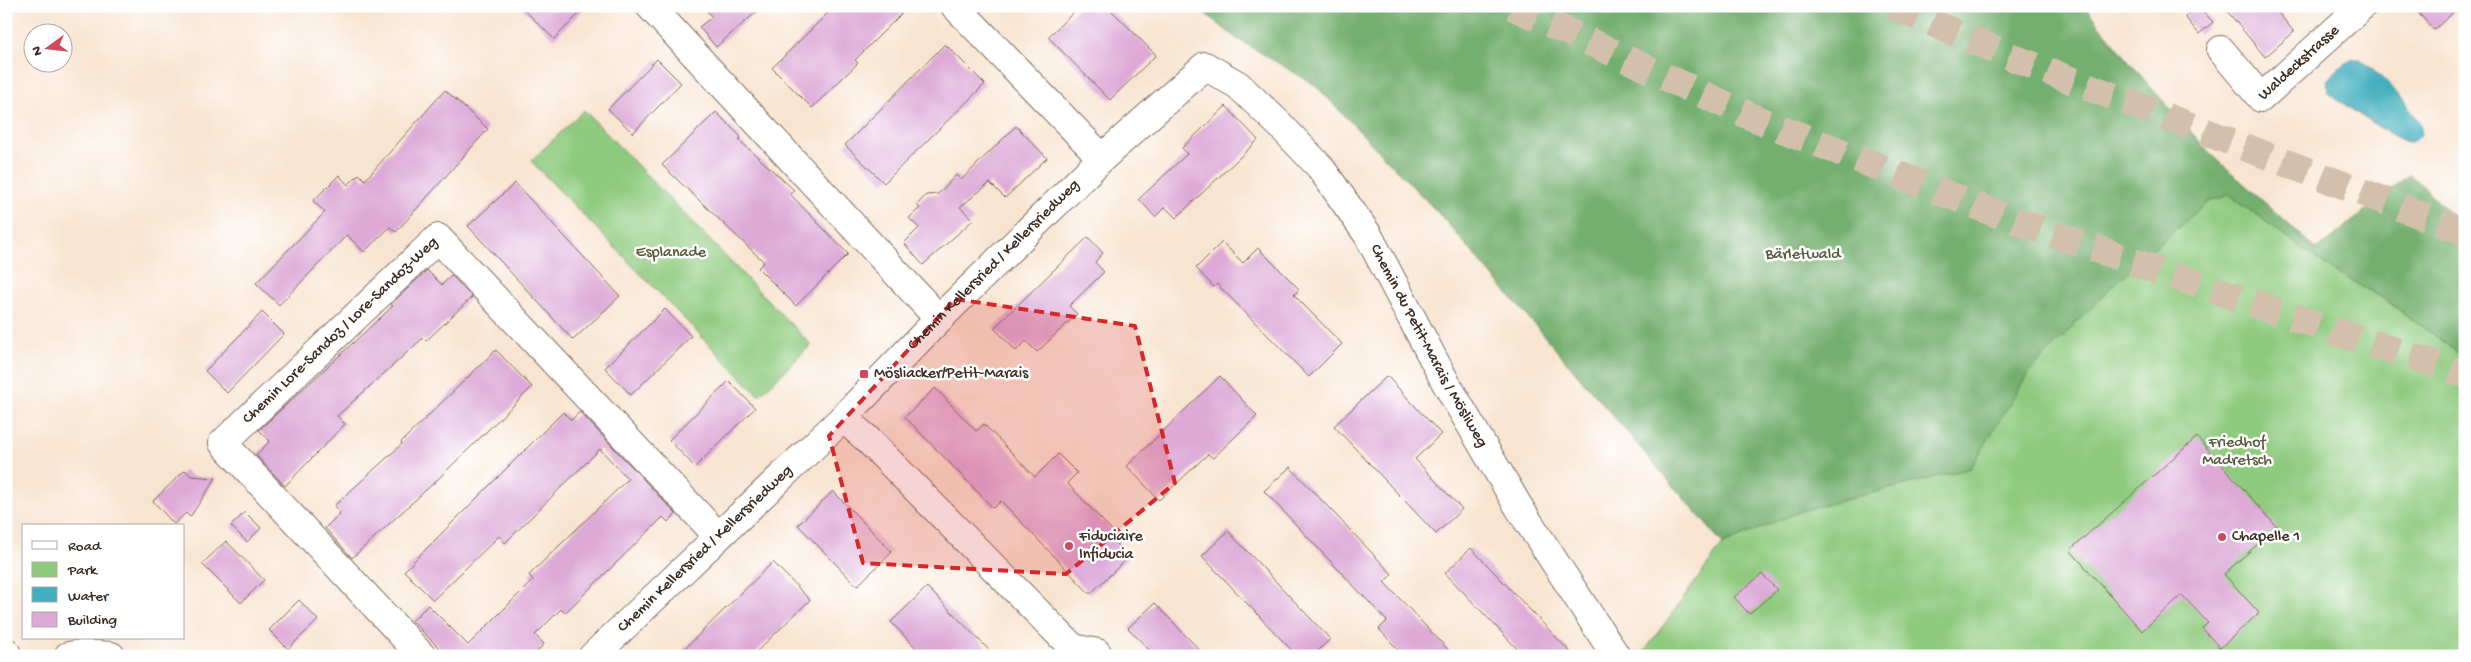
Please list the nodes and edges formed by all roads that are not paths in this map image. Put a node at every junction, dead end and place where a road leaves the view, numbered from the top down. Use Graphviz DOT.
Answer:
graph roads {
  1 [pos="954,6"];
  2 [pos="662,10"];
  3 [pos="2347,12"];
  4 [pos="2221,50"];
  5 [pos="1205,66"];
  6 [pos="1102,158"];
  7 [pos="938,319"];
  8 [pos="843,418"];
  9 [pos="718,536"];
  10 [pos="6,652"];
  11 [pos="7,656"];
  12 [pos="68,656"];
  13 [pos="111,656"];
  14 [pos="422,656"];
  15 [pos="593,656"];
  16 [pos="1099,656"];
  17 [pos="1616,656"];
  1 -- 6 [label="street"];
  2 -- 7 [label="street"];
  3 -- 4 [label="street, Waldeckstrasse"];
  5 -- 6 [label="street, Chemin Kellersried / Kellersriedweg"];
  5 -- 17 [label="street, Chemin du Petit-Marais / Mösliweg"];
  6 -- 7 [label="street, Chemin Kellersried / Kellersriedweg"];
  7 -- 8 [label="street, Chemin Kellersried / Kellersriedweg"];
  8 -- 9 [label="street, Chemin Kellersried / Kellersriedweg"];
  8 -- 16 [label="street"];
  9 -- 14 [label="street, Chemin Lore-Sandoz / Lore-Sandoz-Weg"];
  9 -- 15 [label="street, Chemin Kellersried / Kellersriedweg"];
  10 -- 11 [label="street"];
  12 -- 13 [label="street"];
}
